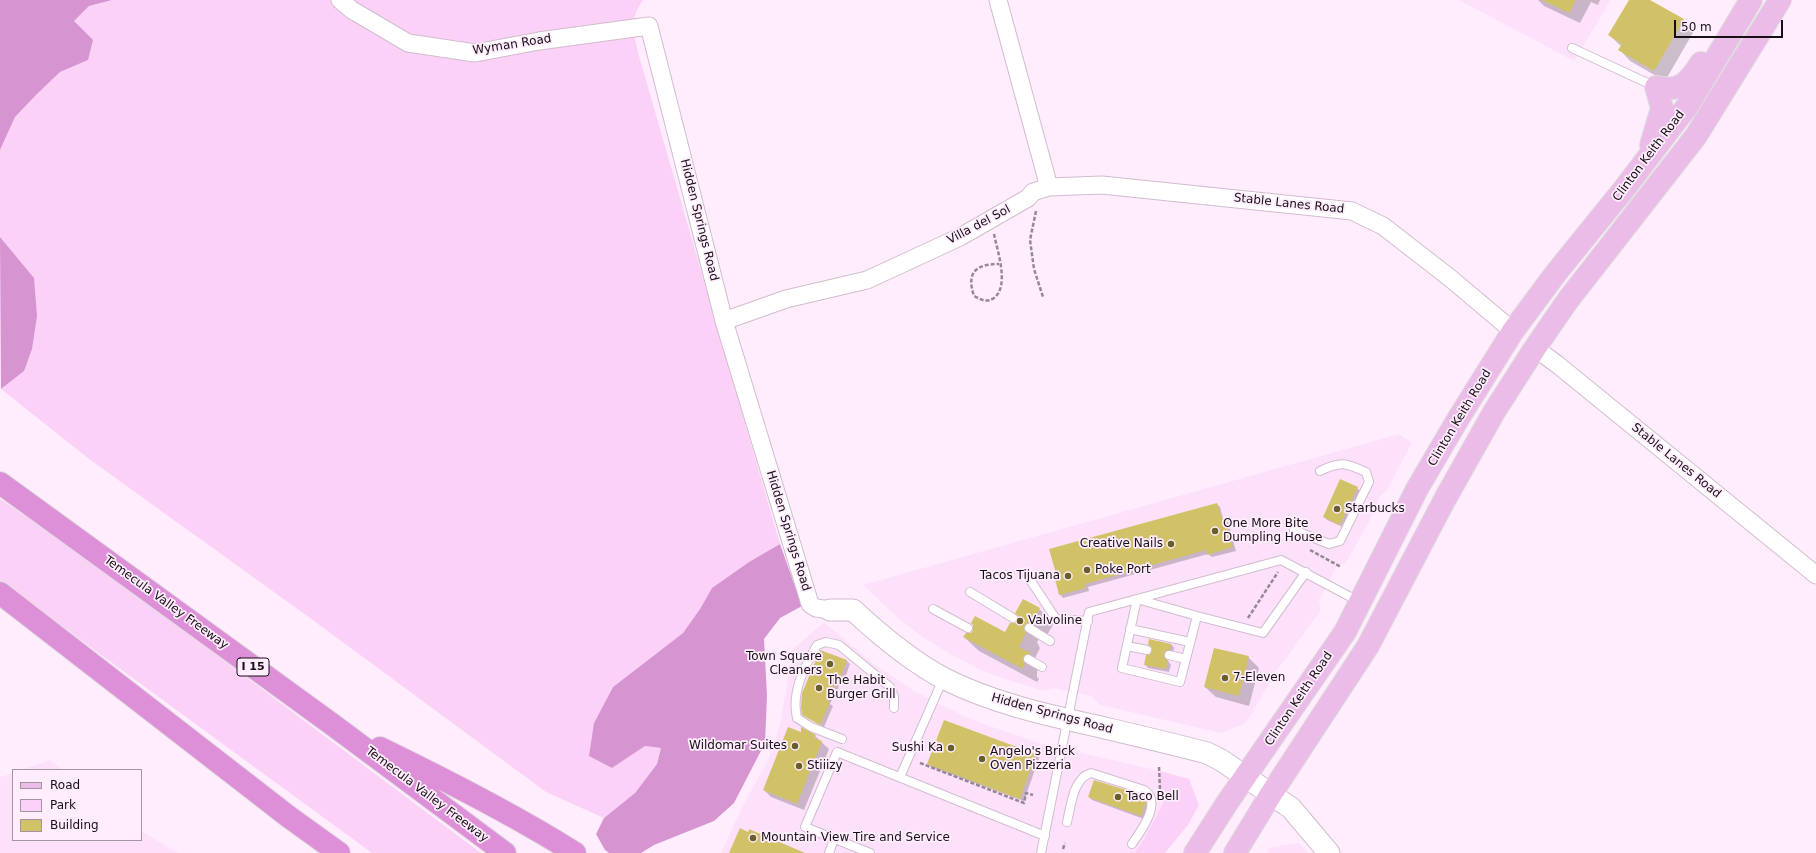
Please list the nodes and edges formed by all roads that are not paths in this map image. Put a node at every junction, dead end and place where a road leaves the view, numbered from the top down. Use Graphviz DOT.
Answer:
graph roads {
  1 [pos="340,0"];
  2 [pos="998,0"];
  3 [pos="1780,0"];
  4 [pos="1748,6"];
  5 [pos="649,26"];
  6 [pos="1572,48"];
  7 [pos="1656,87"];
  8 [pos="1643,164"];
  9 [pos="1041,190"];
  10 [pos="1588,233"];
  11 [pos="724,320"];
  12 [pos="1514,331"];
  13 [pos="1534,348"];
  14 [pos="1320,470"];
  15 [pos="0,484"];
  16 [pos="1445,500"];
  17 [pos="1294,530"];
  18 [pos="1306,572"];
  19 [pos="1027,575"];
  20 [pos="1816,575"];
  21 [pos="970,592"];
  22 [pos="0,593"];
  23 [pos="1137,599"];
  24 [pos="1361,602"];
  25 [pos="933,609"];
  26 [pos="830,610"];
  27 [pos="1197,616"];
  28 [pos="1013,618"];
  29 [pos="1088,621"];
  30 [pos="968,628"];
  31 [pos="1029,628"];
  32 [pos="1130,629"];
  33 [pos="1050,640"];
  34 [pos="1190,642"];
  35 [pos="1127,646"];
  36 [pos="1147,650"];
  37 [pos="1169,655"];
  38 [pos="1028,659"];
  39 [pos="1186,659"];
  40 [pos="1042,667"];
  41 [pos="943,678"];
  42 [pos="894,708"];
  43 [pos="1067,719"];
  44 [pos="333,725"];
  45 [pos="842,739"];
  46 [pos="1246,776"];
  47 [pos="900,777"];
  48 [pos="1271,794"];
  49 [pos="289,817"];
  50 [pos="1067,822"];
  51 [pos="1045,836"];
  52 [pos="834,839"];
  53 [pos="1132,844"];
  54 [pos="315,853"];
  55 [pos="339,853"];
  56 [pos="505,853"];
  57 [pos="575,853"];
  58 [pos="829,853"];
  59 [pos="870,853"];
  60 [pos="1041,853"];
  61 [pos="1195,853"];
  62 [pos="1235,853"];
  63 [pos="1329,853"];
  1 -- 5 [label="street, Wyman Road"];
  2 -- 9 [label="street"];
  3 -- 13 [label="main road, Clinton Keith Road"];
  4 -- 7 [label="main road"];
  4 -- 8 [label="main road, Clinton Keith Road"];
  5 -- 11 [label="street, Hidden Springs Road"];
  6 -- 7 [label="lane"];
  7 -- 8 [label="main road"];
  8 -- 10 [label="main road, Clinton Keith Road"];
  9 -- 11 [label="street, Villa del Sol"];
  9 -- 12 [label="street, Stable Lanes Road"];
  10 -- 12 [label="main road, Clinton Keith Road"];
  10 -- 13 [label="main road"];
  11 -- 26 [label="street, Hidden Springs Road"];
  12 -- 16 [label="main road"];
  12 -- 24 [label="main road, Clinton Keith Road"];
  13 -- 16 [label="main road, Clinton Keith Road"];
  13 -- 20 [label="street, Stable Lanes Road"];
  14 -- 17 [label="lane"];
  15 -- 44 [label="highway, Temecula Valley Freeway / I 15"];
  16 -- 48 [label="main road, Clinton Keith Road"];
  18 -- 23 [label="lane"];
  18 -- 24 [label="lane"];
  18 -- 27 [label="lane"];
  19 -- 29 [label="lane"];
  21 -- 28 [label="lane"];
  22 -- 49 [label="highway"];
  23 -- 27 [label="lane"];
  23 -- 29 [label="lane"];
  23 -- 32 [label="lane"];
  24 -- 46 [label="main road, Clinton Keith Road"];
  25 -- 30 [label="lane"];
  26 -- 41 [label="street, Hidden Springs Road"];
  27 -- 34 [label="lane"];
  29 -- 43 [label="lane"];
  31 -- 33 [label="lane"];
  32 -- 34 [label="lane"];
  32 -- 35 [label="lane"];
  34 -- 39 [label="lane"];
  35 -- 36 [label="lane"];
  35 -- 39 [label="lane"];
  37 -- 39 [label="lane"];
  38 -- 40 [label="lane"];
  41 -- 43 [label="street, Hidden Springs Road"];
  41 -- 47 [label="lane"];
  42 -- 45 [label="lane"];
  43 -- 46 [label="street, Hidden Springs Road"];
  43 -- 51 [label="lane"];
  44 -- 56 [label="highway, Temecula Valley Freeway / I 15"];
  44 -- 57 [label="highway"];
  46 -- 48 [label="street, Hidden Springs Road"];
  46 -- 61 [label="main road, Clinton Keith Road"];
  47 -- 51 [label="lane"];
  47 -- 52 [label="lane"];
  48 -- 62 [label="main road, Clinton Keith Road"];
  48 -- 63 [label="street, Hidden Springs Road"];
  49 -- 54 [label="highway"];
  49 -- 55 [label="highway"];
  50 -- 53 [label="lane"];
  51 -- 60 [label="lane"];
  52 -- 58 [label="lane"];
  52 -- 59 [label="lane"];
}
